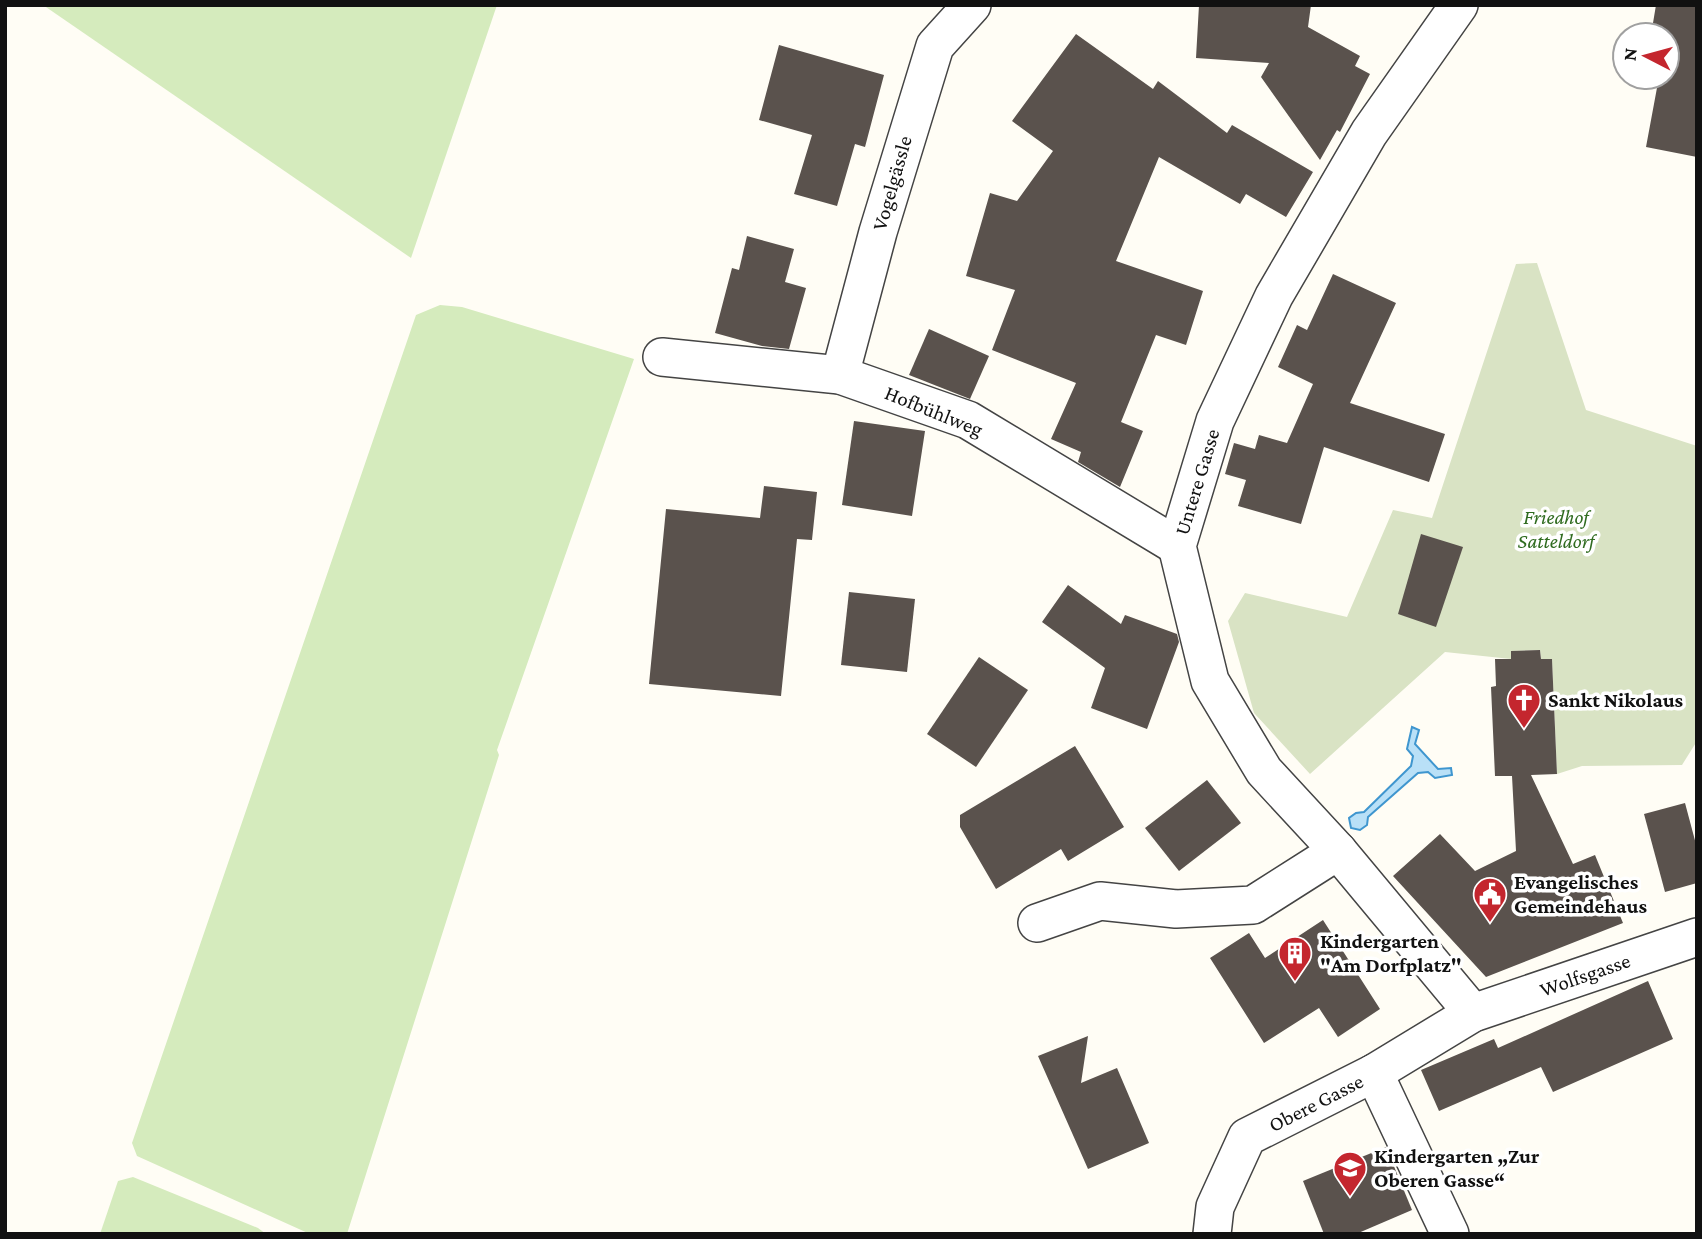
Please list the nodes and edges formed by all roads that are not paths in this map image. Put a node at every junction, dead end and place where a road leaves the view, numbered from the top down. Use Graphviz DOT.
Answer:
graph roads {
  1 [pos="972,5"];
  2 [pos="1460,5"];
  3 [pos="662,356"];
  4 [pos="840,375"];
  5 [pos="1177,547"];
  6 [pos="1338,851"];
  7 [pos="1037,923"];
  8 [pos="1697,937"];
  9 [pos="1473,1013"];
  10 [pos="1374,1073"];
  11 [pos="1212,1234"];
  12 [pos="1450,1234"];
  1 -- 4 [label="street, Vogelgässle"];
  2 -- 5 [label="street, Untere Gasse"];
  3 -- 4 [label="street, Hofbühlweg"];
  4 -- 5 [label="street, Hofbühlweg"];
  5 -- 6 [label="street, Untere Gasse"];
  6 -- 7 [label="street"];
  6 -- 9 [label="street, Untere Gasse"];
  8 -- 9 [label="street, Wolfsgasse"];
  9 -- 10 [label="street, Obere Gasse"];
  10 -- 11 [label="street, Obere Gasse"];
  10 -- 12 [label="street"];
}
